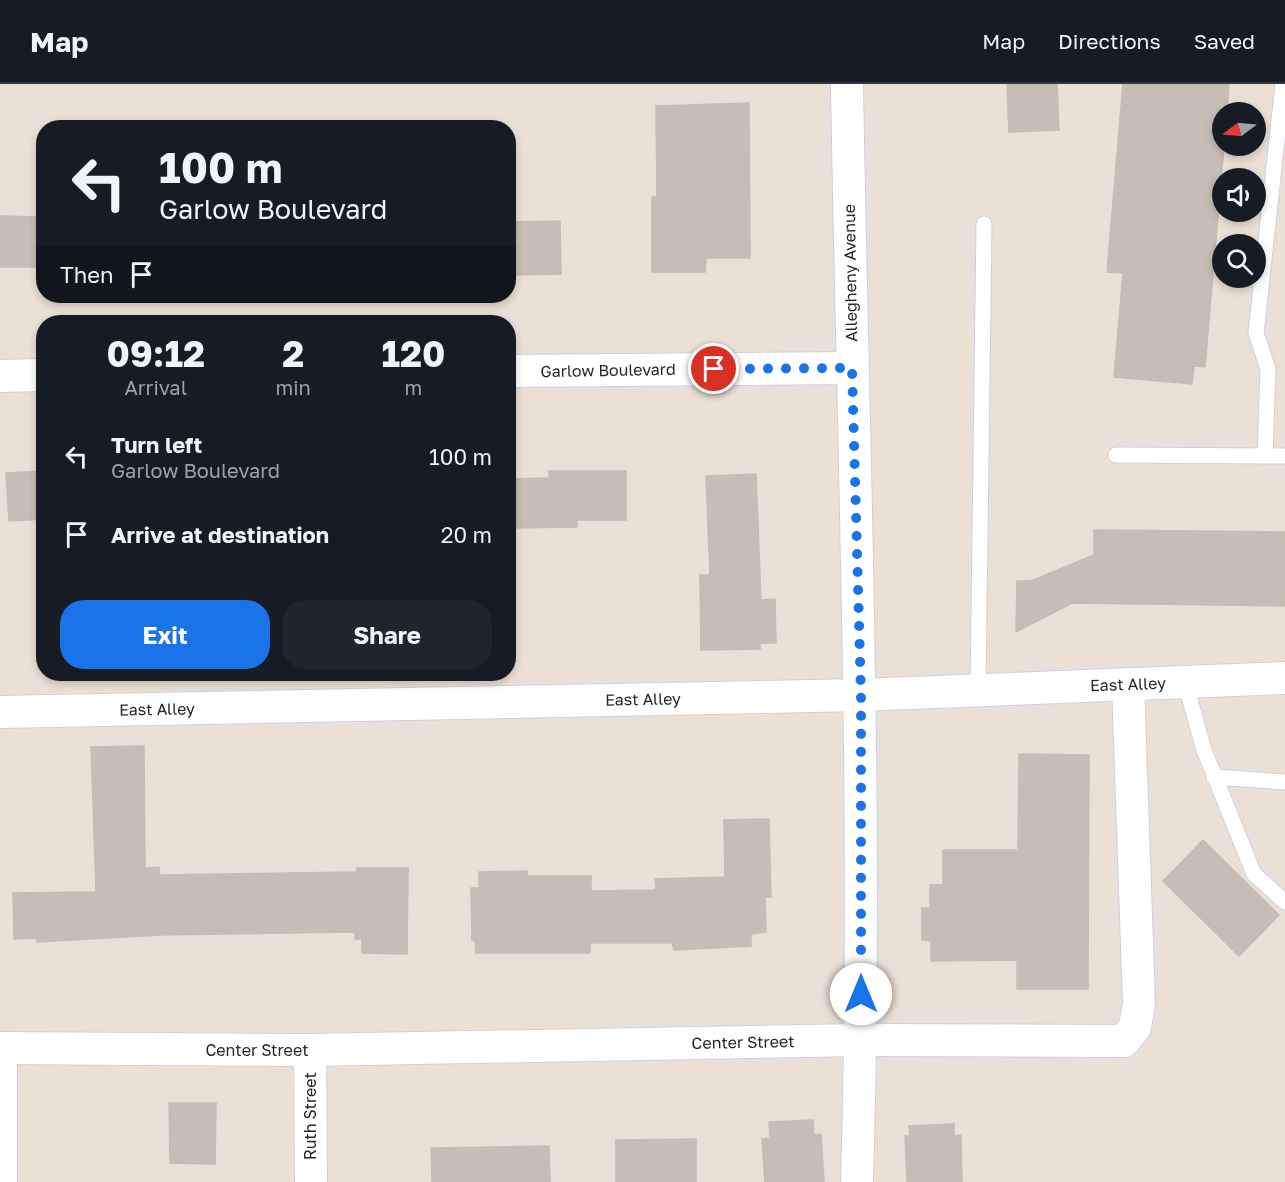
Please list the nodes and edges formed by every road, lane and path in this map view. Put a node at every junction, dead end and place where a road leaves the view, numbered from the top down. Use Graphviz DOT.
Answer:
graph roads {
  1 [pos="847,84"];
  2 [pos="1283,84"];
  3 [pos="984,224"];
  4 [pos="852,368"];
  5 [pos="516,371"];
  6 [pos="36,375"];
  7 [pos="0,376"];
  8 [pos="1116,454"];
  9 [pos="1265,455"];
  10 [pos="1285,456"];
  11 [pos="1285,678"];
  12 [pos="1185,682"];
  13 [pos="1128,684"];
  14 [pos="978,690"];
  15 [pos="861,695"];
  16 [pos="0,712"];
  17 [pos="1214,777"];
  18 [pos="1285,782"];
  19 [pos="1285,902"];
  20 [pos="861,1040"];
  21 [pos="0,1048"];
  22 [pos="310,1050"];
  23 [pos="1,1182"];
  24 [pos="311,1182"];
  25 [pos="857,1182"];
  1 -- 4 [label="street, Allegheny Avenue"];
  2 -- 9 [label="lane"];
  3 -- 14 [label="lane"];
  4 -- 5 [label="street, Garlow Boulevard"];
  4 -- 15 [label="street, Allegheny Avenue"];
  6 -- 7 [label="street"];
  8 -- 9 [label="lane"];
  9 -- 10 [label="lane"];
  11 -- 12 [label="street, East Alley"];
  12 -- 13 [label="street, East Alley"];
  12 -- 17 [label="lane"];
  13 -- 14 [label="street, East Alley"];
  13 -- 20 [label="street, Center Street"];
  14 -- 15 [label="street, East Alley"];
  15 -- 16 [label="street, East Alley"];
  15 -- 20 [label="street, Allegheny Avenue"];
  17 -- 18 [label="lane"];
  17 -- 19 [label="lane"];
  20 -- 22 [label="street, Center Street"];
  20 -- 25 [label="street, Allegheny Avenue"];
  21 -- 22 [label="street, Center Street"];
  21 -- 23 [label="street"];
  22 -- 24 [label="street, Ruth Street"];
}
